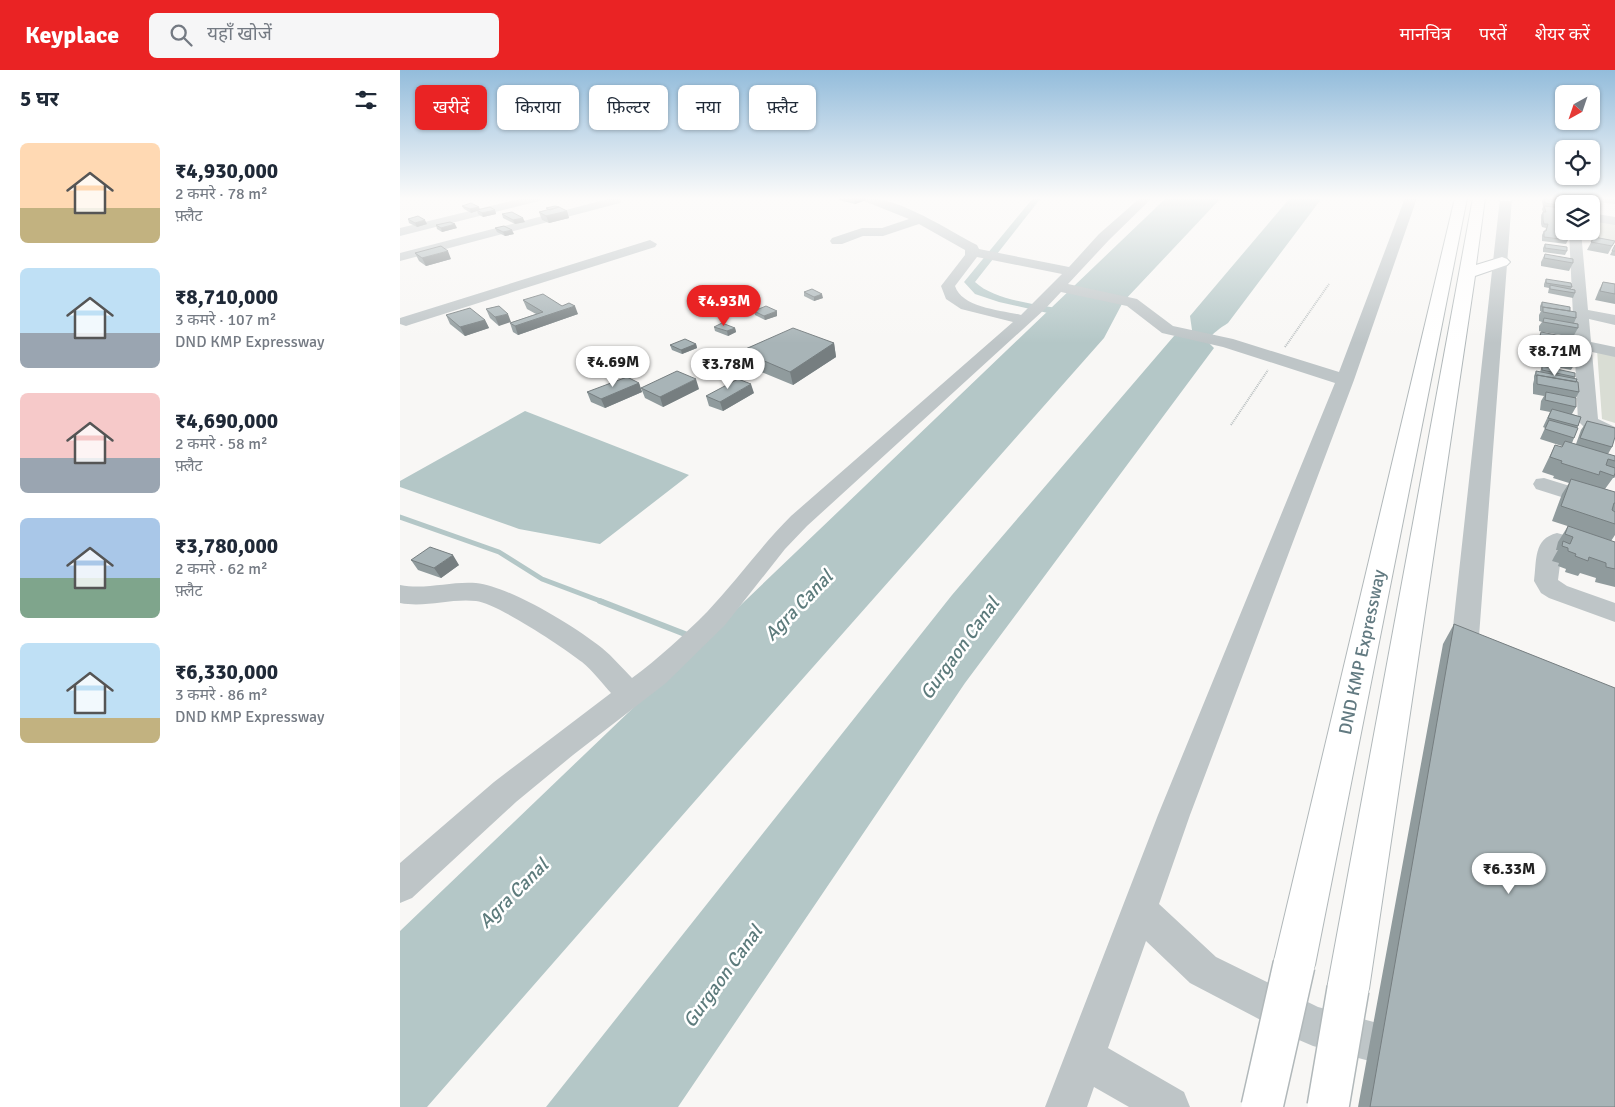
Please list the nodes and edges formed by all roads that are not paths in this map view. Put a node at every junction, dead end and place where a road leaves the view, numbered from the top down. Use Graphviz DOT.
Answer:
graph roads {
  1 [pos="439,246"];
  2 [pos="642,246"];
  3 [pos="970,246"];
  4 [pos="1096,246"];
  5 [pos="1393,246"];
  6 [pos="1450,246"];
  7 [pos="1471,246"];
  8 [pos="1503,246"];
  9 [pos="1579,246"];
  10 [pos="985,254"];
  11 [pos="400,257"];
  12 [pos="1502,262"];
  13 [pos="1073,272"];
  14 [pos="1467,273"];
  15 [pos="1060,287"];
  16 [pos="1032,312"];
  17 [pos="1582,313"];
  18 [pos="1615,320"];
  19 [pos="406,321"];
  20 [pos="1582,344"];
  21 [pos="1615,352"];
  22 [pos="1345,380"];
  23 [pos="1615,433"];
  24 [pos="1544,484"];
  25 [pos="1615,507"];
  26 [pos="1615,557"];
  27 [pos="400,594"];
  28 [pos="1615,613"];
  29 [pos="1461,686"];
  30 [pos="630,695"];
  31 [pos="400,886"];
  32 [pos="1139,910"];
  33 [pos="1429,1035"];
  34 [pos="1085,1058"];
  35 [pos="1066,1107"];
  36 [pos="1169,1107"];
  37 [pos="1262,1107"];
  38 [pos="1328,1107"];
  1 -- 11 [label="street"];
  2 -- 19 [label="street"];
  3 -- 10 [label="street"];
  4 -- 13 [label="street"];
  5 -- 22 [label="street"];
  6 -- 37 [label="highway, DND KMP Expressway, bridge"];
  7 -- 14 [label="highway"];
  8 -- 12 [label="street"];
  9 -- 17 [label="street"];
  10 -- 13 [label="street"];
  10 -- 16 [label="street"];
  12 -- 14 [label="highway"];
  12 -- 29 [label="street"];
  13 -- 15 [label="street"];
  14 -- 38 [label="highway, bridge"];
  15 -- 16 [label="street"];
  15 -- 22 [label="street"];
  16 -- 30 [label="street"];
  17 -- 18 [label="street"];
  17 -- 20 [label="street"];
  20 -- 21 [label="street"];
  20 -- 23 [label="street"];
  22 -- 32 [label="street"];
  24 -- 25 [label="street"];
  26 -- 28 [label="street"];
  27 -- 30 [label="street"];
  30 -- 31 [label="street"];
  32 -- 33 [label="street"];
  32 -- 34 [label="street"];
  34 -- 35 [label="street"];
  34 -- 36 [label="street"];
}
